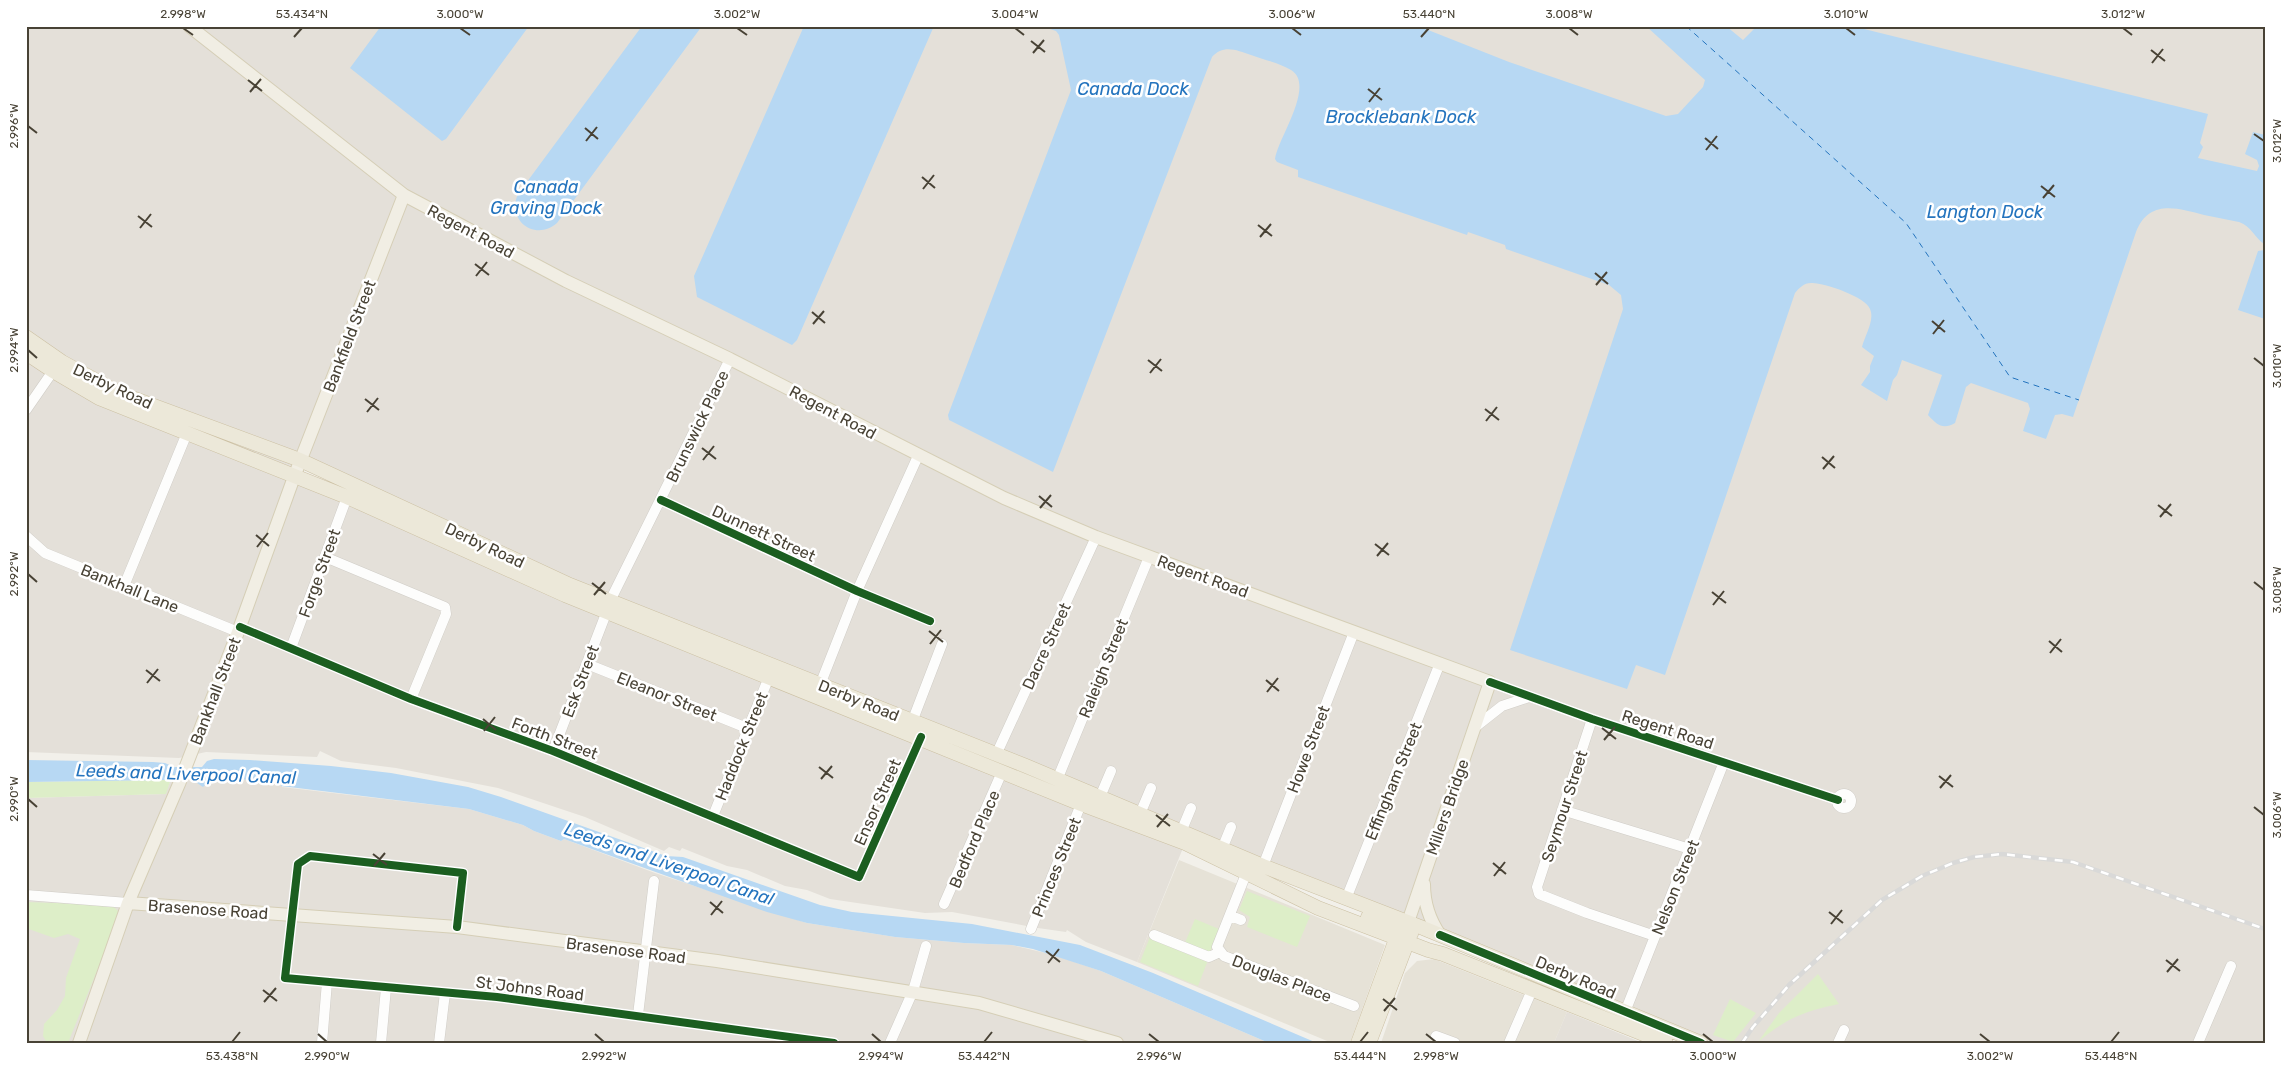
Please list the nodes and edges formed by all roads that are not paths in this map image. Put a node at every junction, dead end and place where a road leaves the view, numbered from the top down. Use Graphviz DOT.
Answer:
graph roads {
  1 [pos="189,26"];
  2 [pos="404,195"];
  3 [pos="26,337"];
  4 [pos="26,352"];
  5 [pos="730,359"];
  6 [pos="53,371"];
  7 [pos="26,410"];
  8 [pos="210,426"];
  9 [pos="186,433"];
  10 [pos="918,456"];
  11 [pos="300,460"];
  12 [pos="294,477"];
  13 [pos="347,498"];
  14 [pos="660,500"];
  15 [pos="382,513"];
  16 [pos="26,536"];
  17 [pos="1096,537"];
  18 [pos="325,557"];
  19 [pos="1148,557"];
  20 [pos="124,586"];
  21 [pos="857,591"];
  22 [pos="608,606"];
  23 [pos="930,621"];
  24 [pos="239,630"];
  25 [pos="1354,632"];
  26 [pos="942,644"];
  27 [pos="291,648"];
  28 [pos="1440,663"];
  29 [pos="587,664"];
  30 [pos="769,676"];
  31 [pos="1490,682"];
  32 [pos="820,685"];
  33 [pos="1530,696"];
  34 [pos="411,699"];
  35 [pos="1592,719"];
  36 [pos="912,722"];
  37 [pos="747,728"];
  38 [pos="1474,728"];
  39 [pos="921,737"];
  40 [pos="553,751"];
  41 [pos="996,755"];
  42 [pos="1724,762"];
  43 [pos="1110,771"];
  44 [pos="1002,772"];
  45 [pos="1057,780"];
  46 [pos="1151,788"];
  47 [pos="1100,798"];
  48 [pos="1838,800"];
  49 [pos="1081,804"];
  50 [pos="1190,808"];
  51 [pos="1562,810"];
  52 [pos="1140,814"];
  53 [pos="712,816"];
  54 [pos="1231,827"];
  55 [pos="1181,832"];
  56 [pos="1222,849"];
  57 [pos="1690,849"];
  58 [pos="1263,866"];
  59 [pos="1246,874"];
  60 [pos="859,877"];
  61 [pos="1424,877"];
  62 [pos="654,881"];
  63 [pos="26,896"];
  64 [pos="1346,899"];
  65 [pos="128,903"];
  66 [pos="944,904"];
  67 [pos="292,915"];
  68 [pos="457,927"];
  69 [pos="1031,929"];
  70 [pos="1404,934"];
  71 [pos="1154,935"];
  72 [pos="1440,935"];
  73 [pos="1655,936"];
  74 [pos="926,946"];
  75 [pos="1220,952"];
  76 [pos="646,953"];
  77 [pos="2230,966"];
  78 [pos="327,982"];
  79 [pos="386,988"];
  80 [pos="1532,990"];
  81 [pos="913,991"];
  82 [pos="445,993"];
  83 [pos="1354,1006"];
  84 [pos="1625,1012"];
  85 [pos="638,1015"];
  86 [pos="1844,1030"];
  87 [pos="1436,1036"];
  88 [pos="79,1043"];
  89 [pos="322,1043"];
  90 [pos="381,1043"];
  91 [pos="439,1043"];
  92 [pos="834,1043"];
  93 [pos="890,1043"];
  94 [pos="1117,1043"];
  95 [pos="1358,1043"];
  96 [pos="1369,1043"];
  97 [pos="1454,1043"];
  98 [pos="1509,1043"];
  99 [pos="1666,1043"];
  100 [pos="1701,1043"];
  101 [pos="1838,1043"];
  102 [pos="2198,1043"];
  1 -- 2 [label="main road, Regent Road"];
  2 -- 5 [label="main road, Regent Road"];
  2 -- 11 [label="main road, Bankfield Street"];
  3 -- 8 [label="highway, Derby Road"];
  4 -- 6 [label="highway, Derby Road"];
  5 -- 10 [label="main road, Regent Road"];
  5 -- 14 [label="street, Brunswick Place"];
  6 -- 7 [label="street"];
  6 -- 9 [label="highway, Derby Road"];
  8 -- 11 [label="highway, Derby Road"];
  8 -- 12 [label="highway"];
  9 -- 12 [label="highway, Derby Road"];
  9 -- 20 [label="street"];
  10 -- 17 [label="main road, Regent Road"];
  10 -- 21 [label="street"];
  11 -- 12 [label="main road, Bankfield Street"];
  11 -- 15 [label="highway"];
  11 -- 22 [label="highway, Derby Road"];
  12 -- 13 [label="highway, Derby Road"];
  12 -- 24 [label="main road, Bankhall Street"];
  13 -- 15 [label="highway, Derby Road"];
  13 -- 18 [label="street, Forge Street"];
  14 -- 21 [label="street, Dunnett Street"];
  14 -- 22 [label="street, Brunswick Place"];
  15 -- 22 [label="highway, Derby Road"];
  16 -- 20 [label="street, Bankhall Lane"];
  17 -- 19 [label="main road, Regent Road"];
  17 -- 41 [label="street, Dacre Street"];
  18 -- 27 [label="street, Forge Street"];
  18 -- 34 [label="street"];
  19 -- 25 [label="main road, Regent Road"];
  19 -- 45 [label="street, Raleigh Street"];
  20 -- 24 [label="street, Bankhall Lane"];
  21 -- 23 [label="street, Dunnett Street"];
  21 -- 32 [label="street"];
  22 -- 29 [label="street, Esk Street"];
  22 -- 30 [label="highway, Derby Road"];
  22 -- 32 [label="highway, Derby Road"];
  24 -- 27 [label="street, Forth Street"];
  24 -- 65 [label="main road, Bankhall Street"];
  25 -- 28 [label="main road, Regent Road"];
  25 -- 58 [label="street, Howe Street"];
  26 -- 36 [label="street"];
  27 -- 34 [label="street, Forth Street"];
  28 -- 31 [label="main road, Regent Road"];
  28 -- 64 [label="street, Effingham Street"];
  29 -- 37 [label="street, Eleanor Street"];
  29 -- 40 [label="street, Esk Street"];
  30 -- 37 [label="street, Haddock Street"];
  30 -- 39 [label="highway, Derby Road"];
  31 -- 33 [label="street, Regent Road"];
  31 -- 38 [label="main road, Millers Bridge"];
  32 -- 36 [label="highway, Derby Road"];
  33 -- 35 [label="street, Regent Road"];
  33 -- 38 [label="street"];
  34 -- 40 [label="street, Forth Street"];
  35 -- 42 [label="street, Regent Road"];
  35 -- 51 [label="street, Seymour Street"];
  36 -- 41 [label="highway, Derby Road"];
  37 -- 53 [label="street, Haddock Street"];
  38 -- 61 [label="main road, Millers Bridge"];
  39 -- 44 [label="highway, Derby Road"];
  39 -- 60 [label="street, Ensor Street"];
  40 -- 53 [label="street, Forth Street"];
  41 -- 45 [label="highway, Derby Road"];
  42 -- 48 [label="street, Regent Road"];
  42 -- 57 [label="street, Nelson Street"];
  43 -- 47 [label="street"];
  44 -- 49 [label="highway, Derby Road"];
  44 -- 66 [label="street, Bedford Place"];
  45 -- 47 [label="highway, Derby Road"];
  46 -- 52 [label="street"];
  47 -- 52 [label="highway, Derby Road"];
  49 -- 59 [label="highway, Derby Road"];
  49 -- 69 [label="street, Princes Street"];
  50 -- 55 [label="street"];
  51 -- 57 [label="street"];
  51 -- 73 [label="street, Seymour Street"];
  52 -- 55 [label="highway, Derby Road"];
  53 -- 60 [label="street, Forth Street"];
  54 -- 56 [label="street"];
  55 -- 56 [label="highway, Derby Road"];
  56 -- 58 [label="highway, Derby Road"];
  57 -- 73 [label="street, Nelson Street"];
  58 -- 64 [label="highway, Derby Road"];
  59 -- 70 [label="highway, Derby Road"];
  59 -- 75 [label="street, Douglas Place"];
  61 -- 70 [label="main road, Millers Bridge"];
  61 -- 72 [label="main road"];
  62 -- 76 [label="street"];
  63 -- 65 [label="street"];
  64 -- 70 [label="highway, Derby Road"];
  65 -- 67 [label="main road, Brasenose Road"];
  65 -- 88 [label="main road, Bankhall Street"];
  67 -- 68 [label="main road, Brasenose Road"];
  67 -- 68 [label="street"];
  67 -- 78 [label="street, St Johns Road"];
  68 -- 76 [label="main road, Brasenose Road"];
  70 -- 72 [label="highway, Derby Road"];
  70 -- 80 [label="highway, Derby Road"];
  70 -- 95 [label="highway, Millers Bridge"];
  70 -- 96 [label="highway, Millers Bridge"];
  71 -- 75 [label="street"];
  72 -- 84 [label="highway, Derby Road"];
  73 -- 84 [label="street, Nelson Street"];
  74 -- 81 [label="street"];
  75 -- 83 [label="street, Douglas Place"];
  76 -- 81 [label="main road, Brasenose Road"];
  76 -- 85 [label="street"];
  77 -- 102 [label="street"];
  78 -- 79 [label="street, St Johns Road"];
  78 -- 89 [label="street"];
  79 -- 82 [label="street, St Johns Road"];
  79 -- 90 [label="street"];
  80 -- 98 [label="street"];
  80 -- 99 [label="highway, Derby Road"];
  81 -- 93 [label="street"];
  81 -- 94 [label="main road, Brasenose Road"];
  82 -- 85 [label="street, St Johns Road"];
  82 -- 91 [label="street"];
  84 -- 100 [label="highway, Derby Road"];
  85 -- 92 [label="street, St Johns Road"];
  86 -- 101 [label="street"];
  87 -- 97 [label="street"];
}
